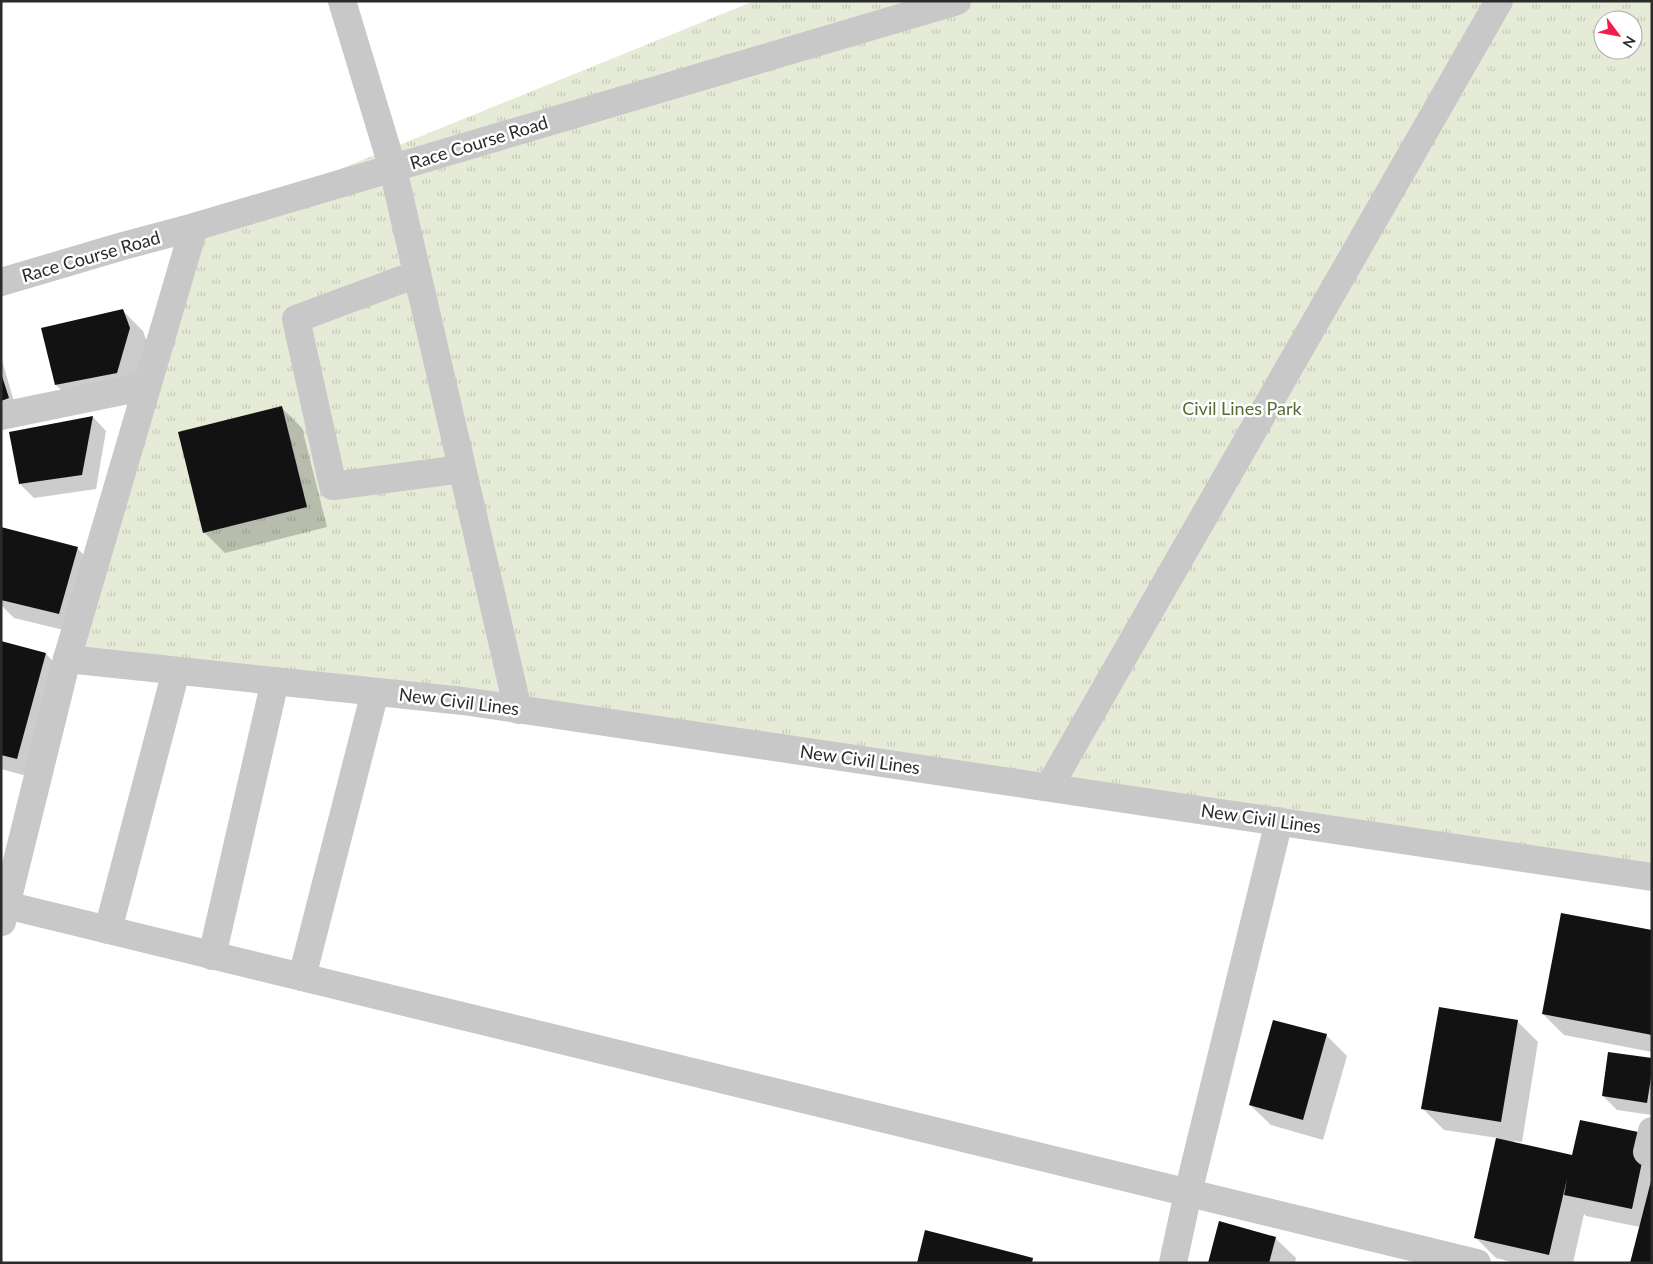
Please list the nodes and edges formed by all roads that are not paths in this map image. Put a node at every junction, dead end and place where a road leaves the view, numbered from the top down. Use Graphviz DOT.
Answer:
graph roads {
  1 [pos="342,1"];
  2 [pos="956,1"];
  3 [pos="1499,1"];
  4 [pos="393,168"];
  5 [pos="194,227"];
  6 [pos="417,274"];
  7 [pos="1,282"];
  8 [pos="147,386"];
  9 [pos="1,416"];
  10 [pos="462,469"];
  11 [pos="66,659"];
  12 [pos="176,671"];
  13 [pos="275,681"];
  14 [pos="374,692"];
  15 [pos="518,710"];
  16 [pos="1049,788"];
  17 [pos="1279,821"];
  18 [pos="1652,877"];
  19 [pos="3,914"];
  20 [pos="108,930"];
  21 [pos="212,956"];
  22 [pos="302,977"];
  23 [pos="1188,1193"];
  24 [pos="1173,1263"];
  25 [pos="1477,1263"];
  1 -- 4 [label="street"];
  2 -- 4 [label="street, Race Course Road"];
  3 -- 16 [label="street"];
  4 -- 5 [label="street, Race Course Road"];
  4 -- 6 [label="street"];
  5 -- 7 [label="street, Race Course Road"];
  5 -- 8 [label="street"];
  6 -- 10 [label="street"];
  6 -- 10 [label="street"];
  8 -- 9 [label="street"];
  8 -- 11 [label="street"];
  10 -- 15 [label="street"];
  11 -- 12 [label="street, New Civil Lines"];
  11 -- 19 [label="street"];
  12 -- 13 [label="street, New Civil Lines"];
  12 -- 20 [label="street"];
  13 -- 14 [label="street, New Civil Lines"];
  13 -- 21 [label="street"];
  14 -- 15 [label="street, New Civil Lines"];
  14 -- 22 [label="street"];
  15 -- 16 [label="street, New Civil Lines"];
  16 -- 17 [label="street, New Civil Lines"];
  17 -- 18 [label="street, New Civil Lines"];
  17 -- 23 [label="street"];
  19 -- 20 [label="street"];
  20 -- 21 [label="street"];
  21 -- 22 [label="street"];
  22 -- 23 [label="street"];
  23 -- 24 [label="street"];
  23 -- 25 [label="street"];
}
